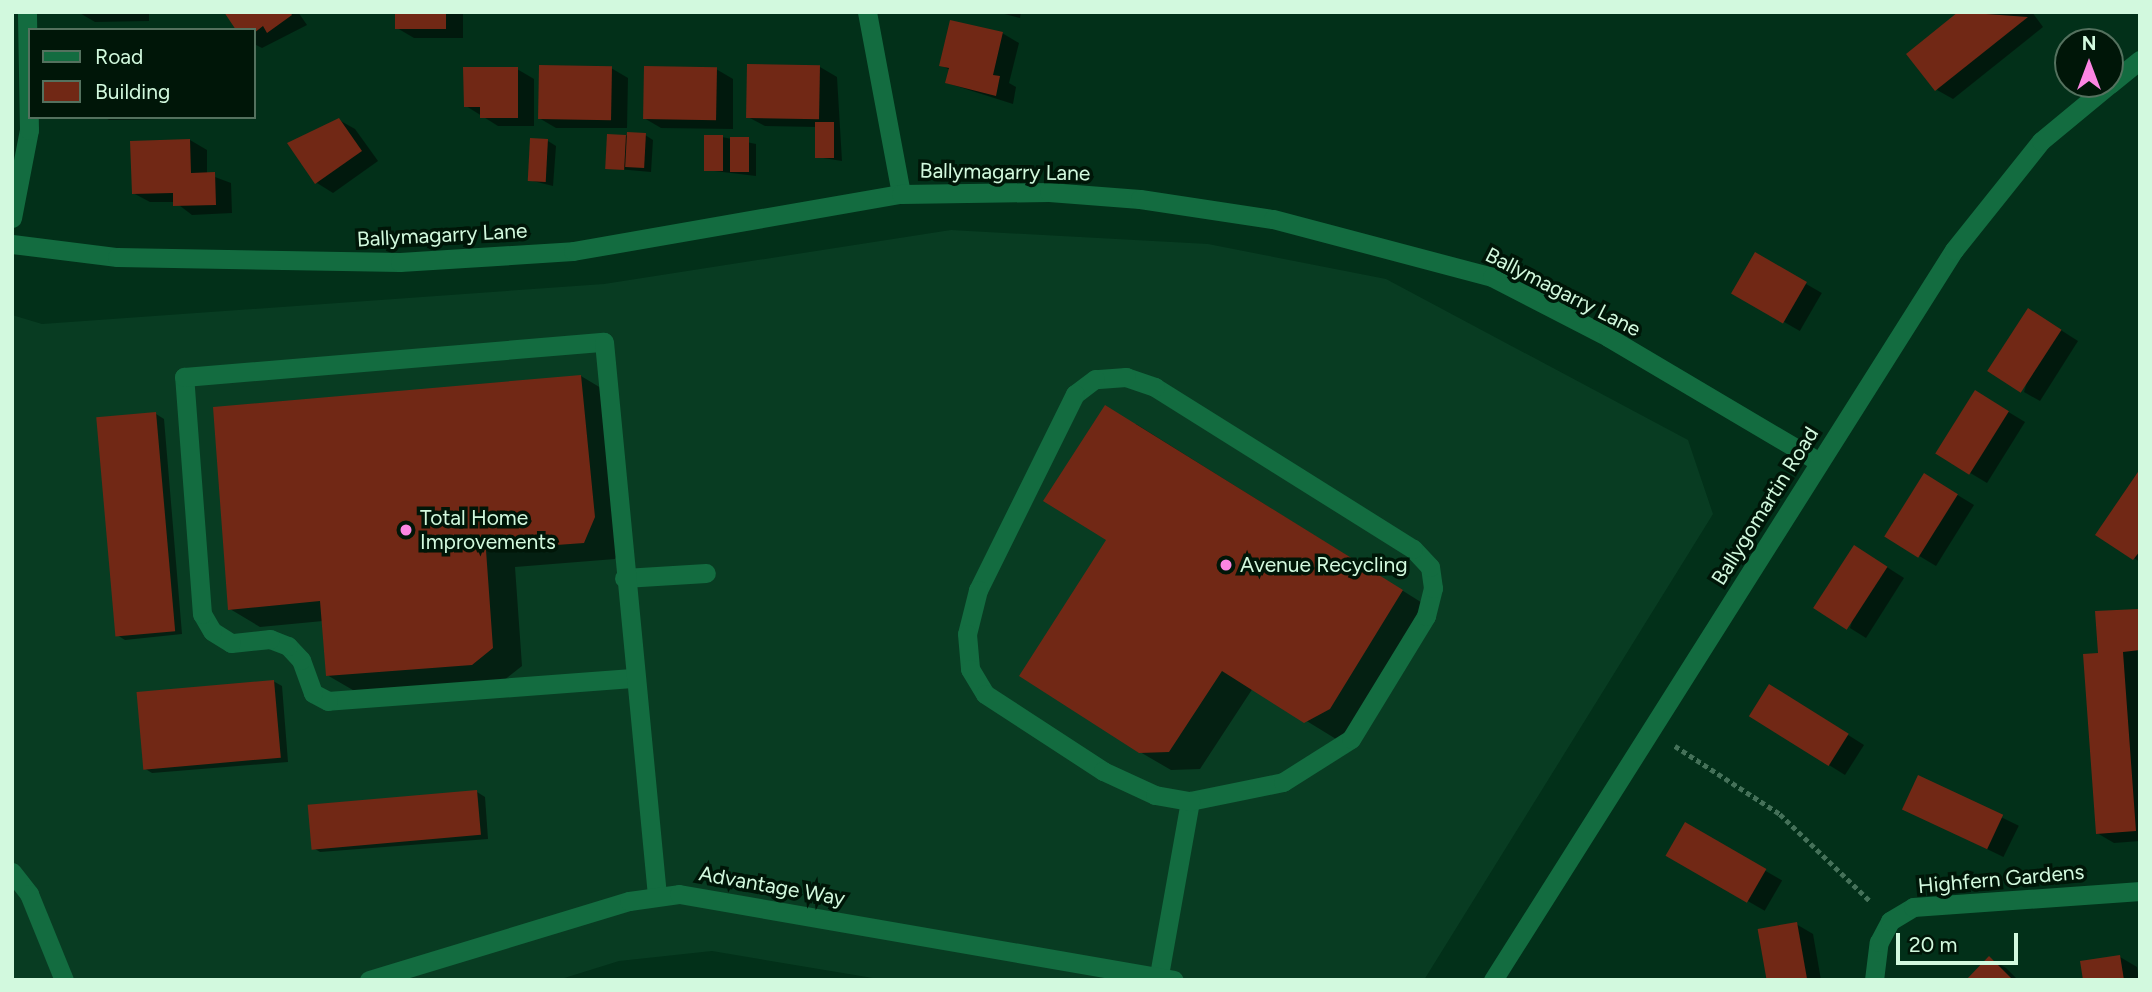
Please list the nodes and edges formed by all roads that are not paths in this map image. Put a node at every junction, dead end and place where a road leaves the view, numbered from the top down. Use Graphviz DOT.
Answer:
graph roads {
  1 [pos="27,12"];
  2 [pos="867,12"];
  3 [pos="2140,60"];
  4 [pos="28,71"];
  5 [pos="2124,73"];
  6 [pos="2095,98"];
  7 [pos="29,119"];
  8 [pos="901,194"];
  9 [pos="12,218"];
  10 [pos="12,244"];
  11 [pos="1819,463"];
  12 [pos="706,573"];
  13 [pos="624,578"];
  14 [pos="632,678"];
  15 [pos="1190,801"];
  16 [pos="12,872"];
  17 [pos="2140,891"];
  18 [pos="657,895"];
  19 [pos="1167,978"];
  20 [pos="64,980"];
  21 [pos="369,980"];
  22 [pos="1493,980"];
  23 [pos="1874,980"];
  1 -- 4 [label="street"];
  2 -- 8 [label="street"];
  3 -- 5 [label="street, Ballygomartin Road"];
  6 -- 11 [label="street, Ballygomartin Road"];
  7 -- 9 [label="street"];
  8 -- 10 [label="street, Ballymagarry Lane"];
  8 -- 11 [label="street, Ballymagarry Lane"];
  11 -- 22 [label="street, Ballygomartin Road"];
  12 -- 13 [label="street"];
  13 -- 14 [label="street"];
  13 -- 14 [label="street"];
  14 -- 18 [label="street"];
  15 -- 15 [label="street"];
  15 -- 19 [label="street"];
  16 -- 20 [label="street"];
  17 -- 23 [label="street, Highfern Gardens"];
  18 -- 19 [label="street, Advantage Way"];
  18 -- 21 [label="street, Advantage Way"];
}
